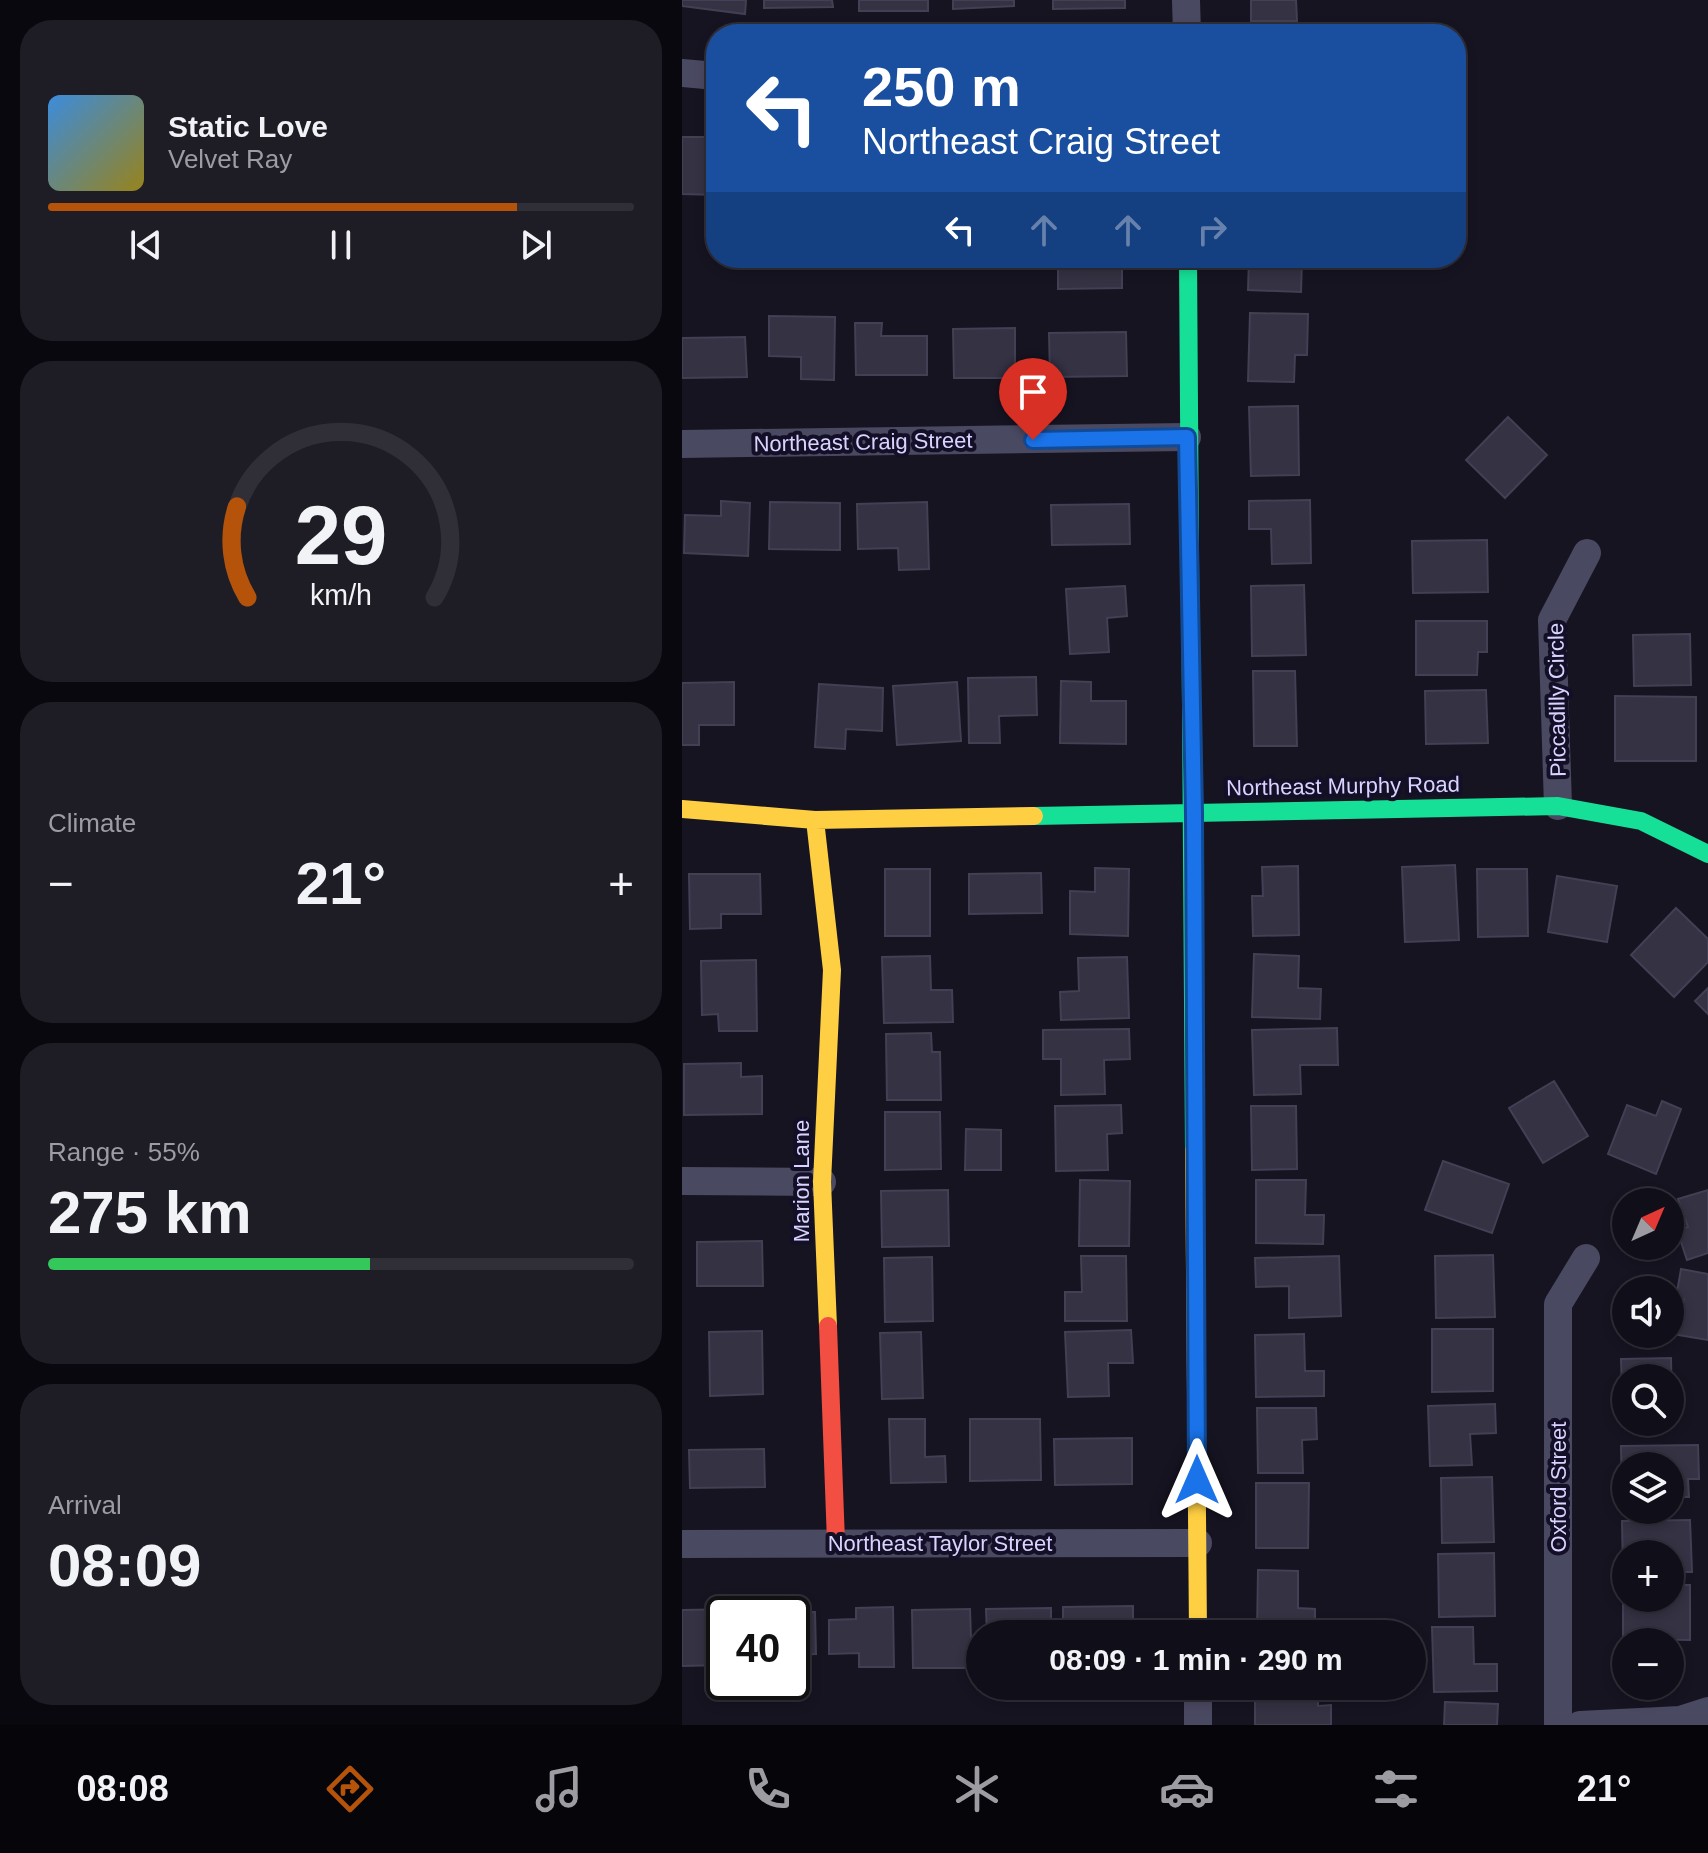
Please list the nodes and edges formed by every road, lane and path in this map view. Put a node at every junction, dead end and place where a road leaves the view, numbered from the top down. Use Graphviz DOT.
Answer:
graph roads {
  1 [pos="1186,0"];
  2 [pos="1187,24"];
  3 [pos="682,73"];
  4 [pos="706,75"];
  5 [pos="1188,268"];
  6 [pos="1187,437"];
  7 [pos="682,444"];
  8 [pos="1587,553"];
  9 [pos="1558,806"];
  10 [pos="682,809"];
  11 [pos="1194,813"];
  12 [pos="815,820"];
  13 [pos="1708,854"];
  14 [pos="682,1181"];
  15 [pos="822,1182"];
  16 [pos="1586,1258"];
  17 [pos="836,1542"];
  18 [pos="1198,1543"];
  19 [pos="682,1544"];
  20 [pos="1198,1620"];
  21 [pos="1198,1700"];
  22 [pos="1708,1711"];
  23 [pos="1198,1725"];
  24 [pos="1558,1725"];
  25 [pos="1580,1725"];
  1 -- 2 [label="street"];
  3 -- 4 [label="street"];
  5 -- 6 [label="street"];
  6 -- 7 [label="street, Northeast Craig Street"];
  6 -- 11 [label="street"];
  8 -- 9 [label="street, Piccadilly Circle"];
  9 -- 11 [label="street, Northeast Murphy Road"];
  9 -- 13 [label="street, Northeast Murphy Road"];
  10 -- 12 [label="street, Northeast Murphy Road"];
  11 -- 12 [label="street, Northeast Murphy Road"];
  11 -- 18 [label="street"];
  12 -- 15 [label="street, Marion Lane"];
  14 -- 15 [label="street"];
  15 -- 17 [label="street, Marion Lane"];
  16 -- 24 [label="street, Oxford Street"];
  17 -- 18 [label="street, Northeast Taylor Street"];
  17 -- 19 [label="street, Northeast Taylor Street"];
  18 -- 20 [label="street"];
  21 -- 23 [label="street"];
  22 -- 25 [label="street"];
}
